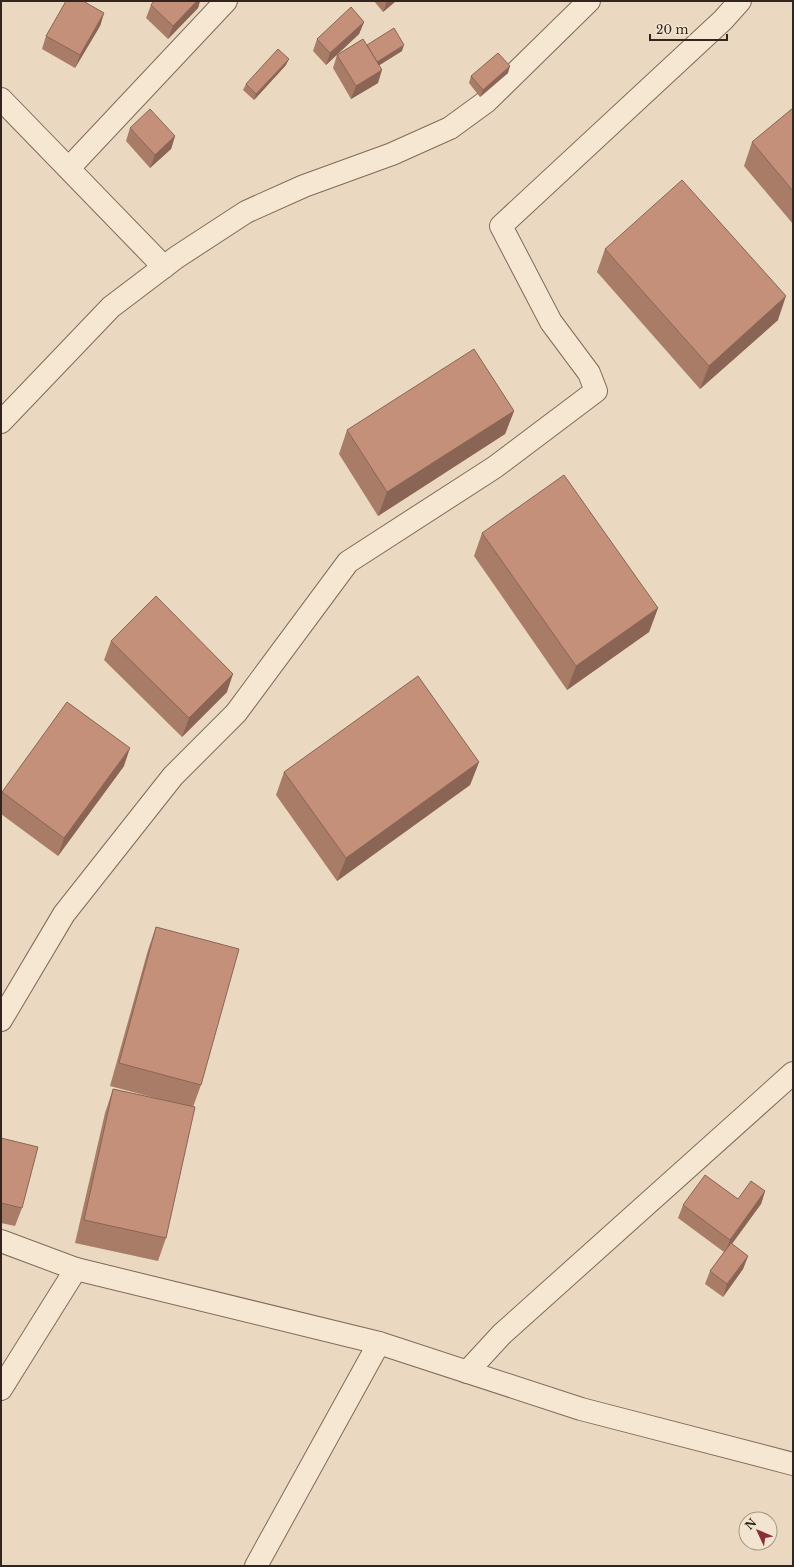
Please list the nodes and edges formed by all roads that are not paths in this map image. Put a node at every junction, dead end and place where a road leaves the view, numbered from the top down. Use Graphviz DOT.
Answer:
graph roads {
  1 [pos="226,1"];
  2 [pos="588,1"];
  3 [pos="740,1"];
  4 [pos="1,99"];
  5 [pos="69,168"];
  6 [pos="164,266"];
  7 [pos="1,422"];
  8 [pos="1,1020"];
  9 [pos="793,1073"];
  10 [pos="1,1241"];
  11 [pos="76,1269"];
  12 [pos="379,1343"];
  13 [pos="467,1372"];
  14 [pos="1,1389"];
  15 [pos="793,1464"];
  16 [pos="256,1566"];
  1 -- 5 [label="street"];
  2 -- 6 [label="street"];
  3 -- 8 [label="street"];
  4 -- 5 [label="street"];
  5 -- 6 [label="street"];
  6 -- 7 [label="street"];
  9 -- 13 [label="street"];
  10 -- 11 [label="street"];
  11 -- 12 [label="street"];
  11 -- 14 [label="street"];
  12 -- 13 [label="street"];
  12 -- 16 [label="street"];
  13 -- 15 [label="street"];
}
